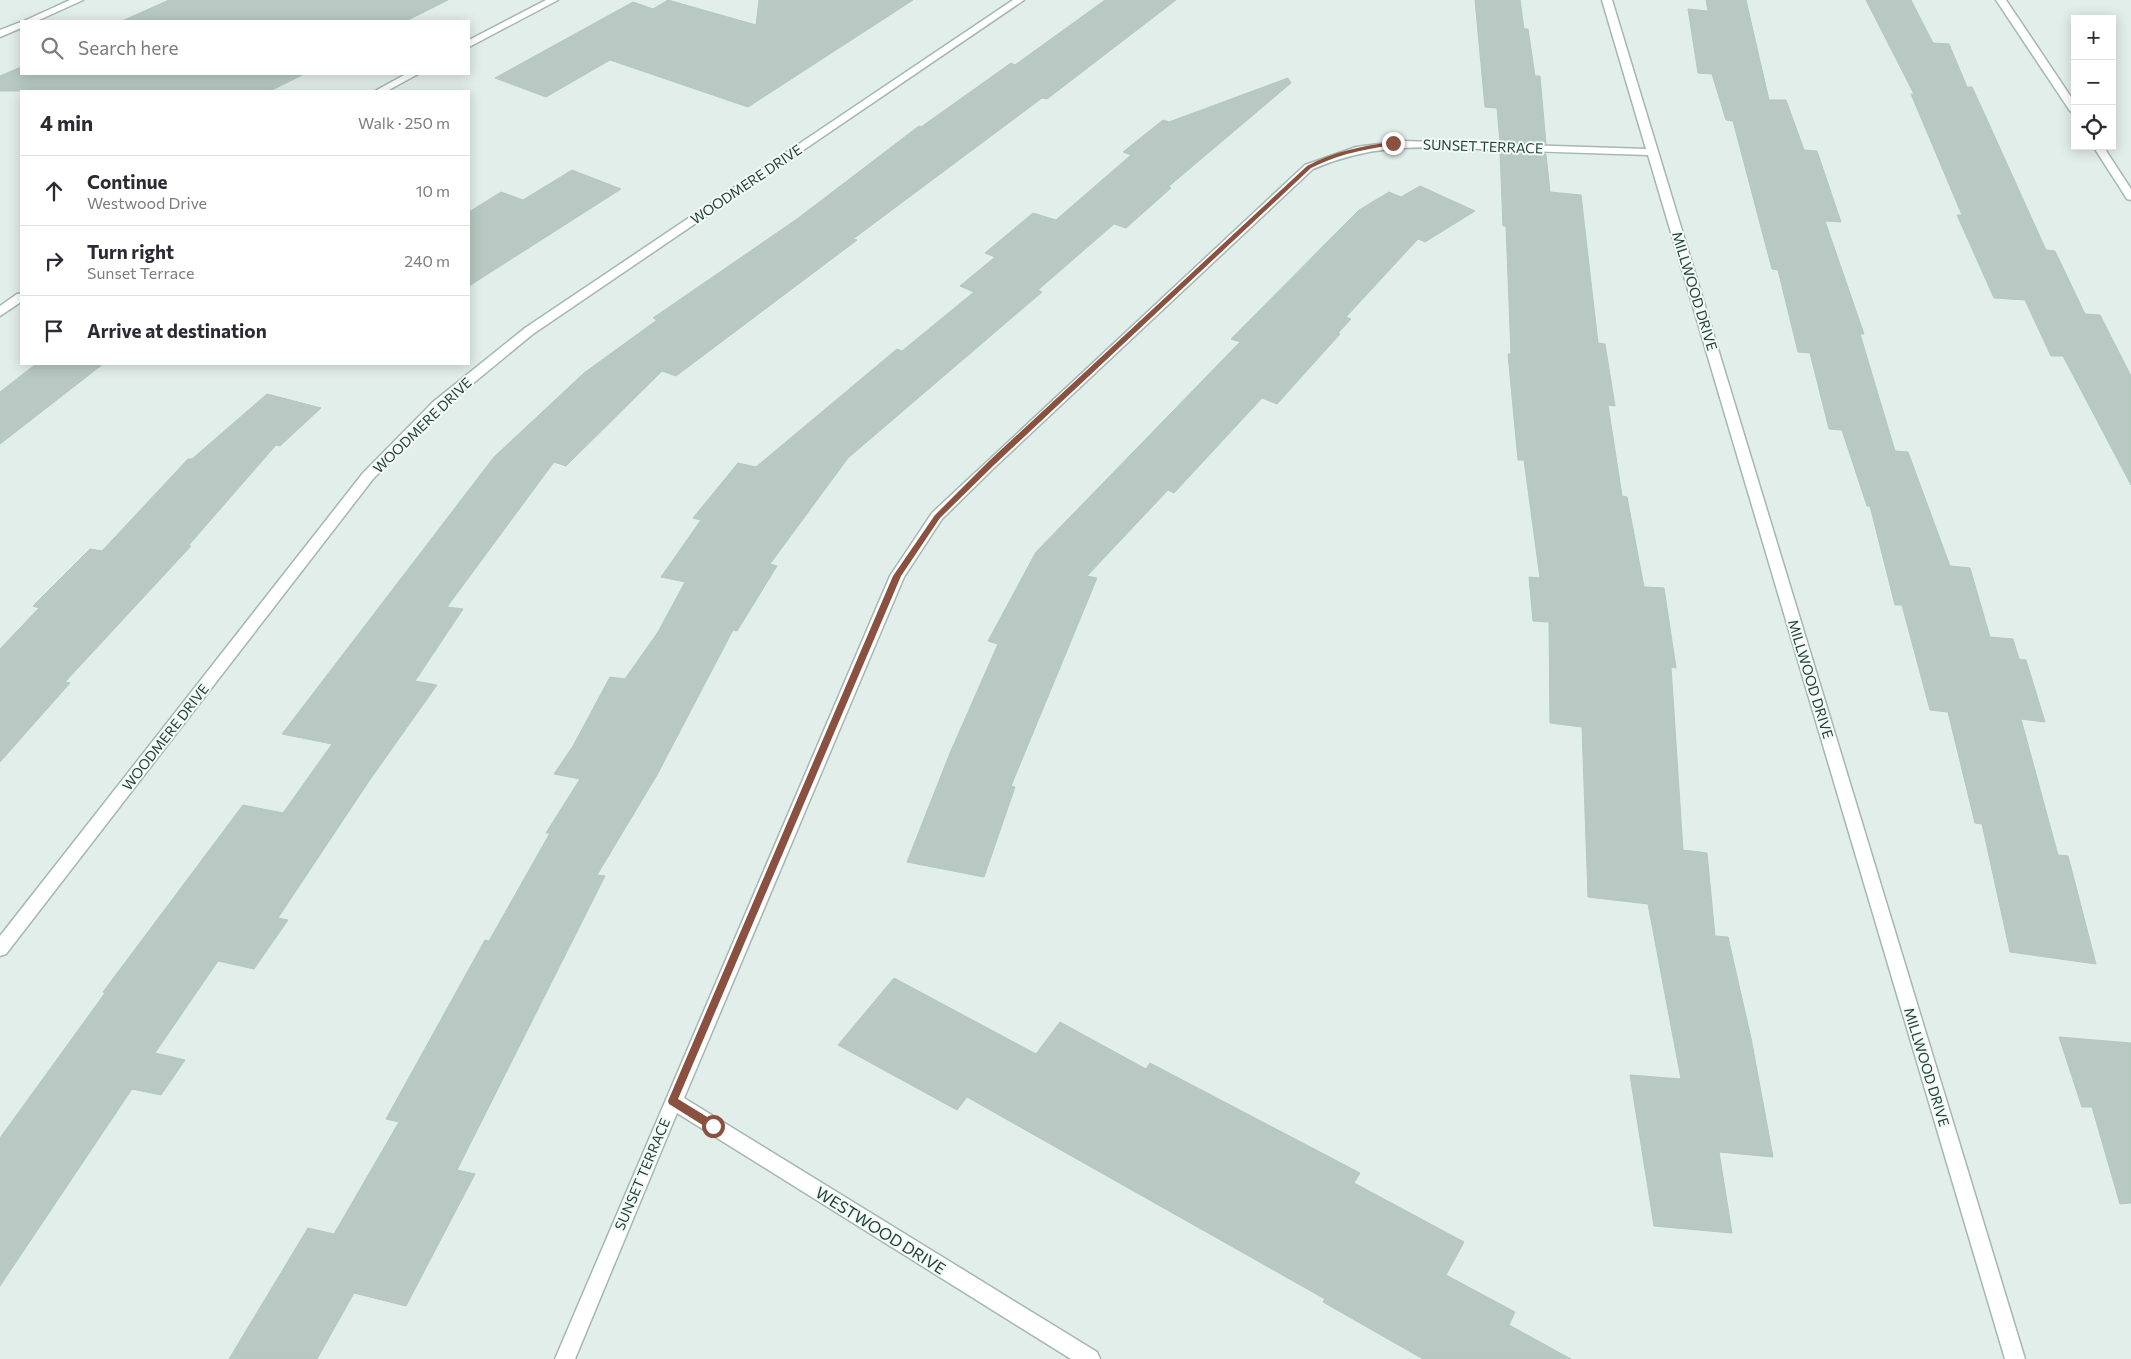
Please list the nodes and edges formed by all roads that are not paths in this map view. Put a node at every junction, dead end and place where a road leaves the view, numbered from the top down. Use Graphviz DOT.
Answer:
graph roads {
  1 [pos="78,0"];
  2 [pos="553,0"];
  3 [pos="1019,0"];
  4 [pos="1607,0"];
  5 [pos="2001,0"];
  6 [pos="31,20"];
  7 [pos="20,25"];
  8 [pos="0,34"];
  9 [pos="470,43"];
  10 [pos="411,75"];
  11 [pos="382,90"];
  12 [pos="2071,105"];
  13 [pos="2101,150"];
  14 [pos="1653,152"];
  15 [pos="2131,196"];
  16 [pos="20,298"];
  17 [pos="0,312"];
  18 [pos="0,949"];
  19 [pos="673,1101"];
  20 [pos="565,1359"];
  21 [pos="1090,1359"];
  22 [pos="2015,1359"];
  1 -- 6 [label="street"];
  2 -- 9 [label="street"];
  3 -- 18 [label="street, WOODMERE DRIVE"];
  4 -- 14 [label="street, MILLWOOD DRIVE"];
  5 -- 12 [label="street"];
  7 -- 8 [label="street"];
  10 -- 11 [label="street"];
  13 -- 15 [label="street"];
  14 -- 19 [label="street, SUNSET TERRACE"];
  14 -- 22 [label="street, MILLWOOD DRIVE"];
  16 -- 17 [label="street"];
  19 -- 20 [label="street, SUNSET TERRACE"];
  19 -- 21 [label="street, WESTWOOD DRIVE"];
}
